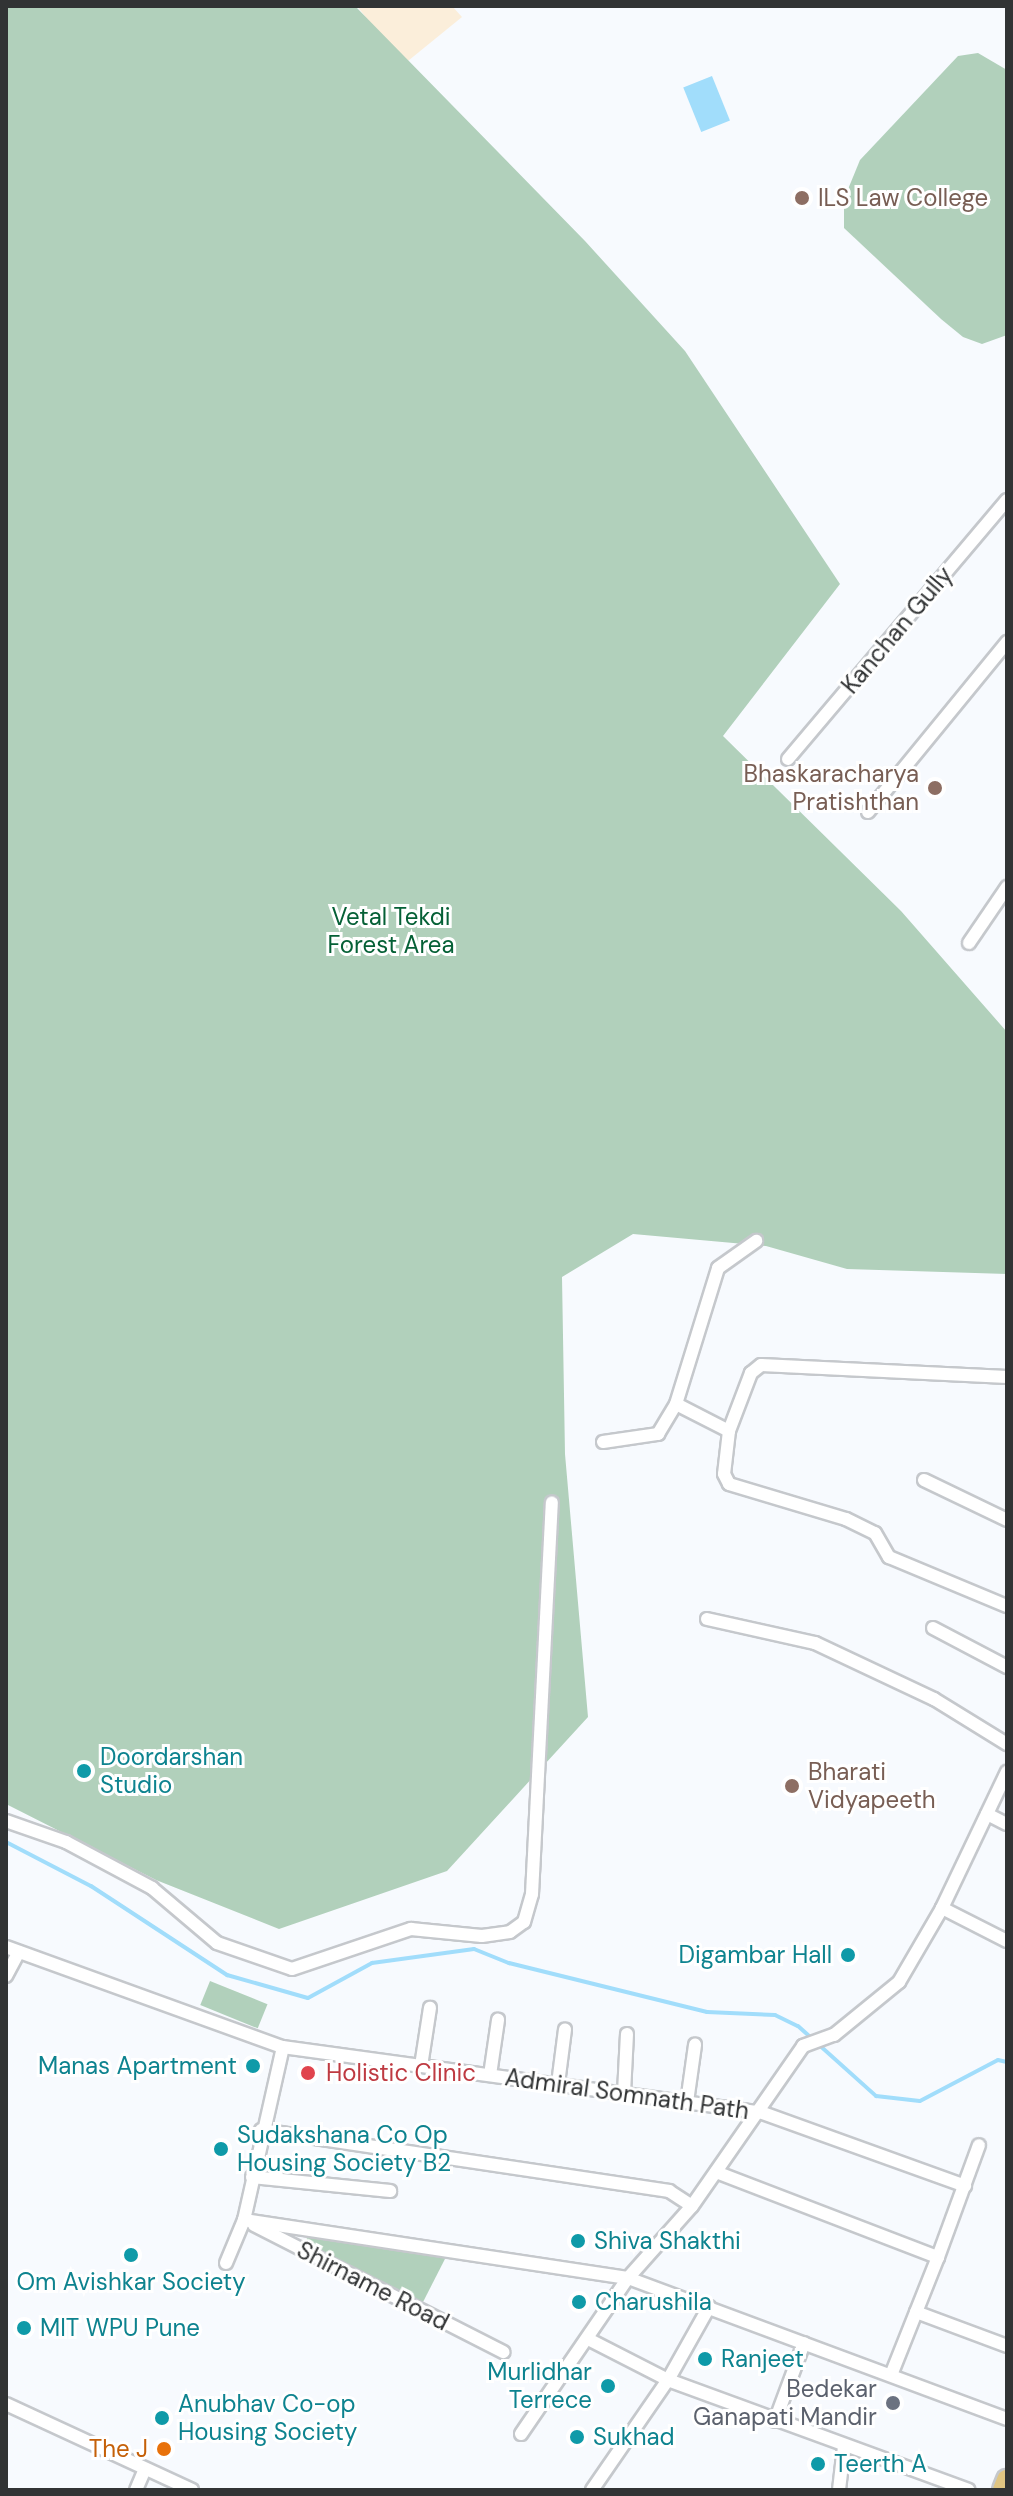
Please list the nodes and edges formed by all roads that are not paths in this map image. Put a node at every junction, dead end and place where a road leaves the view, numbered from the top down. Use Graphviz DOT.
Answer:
graph roads {
  1 [pos="1007,500"];
  2 [pos="1007,642"];
  3 [pos="788,759"];
  4 [pos="868,812"];
  5 [pos="1007,887"];
  6 [pos="969,943"];
  7 [pos="756,1241"];
  8 [pos="1007,1377"];
  9 [pos="676,1404"];
  10 [pos="729,1431"];
  11 [pos="603,1442"];
  12 [pos="924,1480"];
  13 [pos="552,1503"];
  14 [pos="1007,1520"];
  15 [pos="1007,1606"];
  16 [pos="707,1619"];
  17 [pos="933,1628"];
  18 [pos="1007,1667"];
  19 [pos="1007,1744"];
  20 [pos="1007,1772"];
  21 [pos="987,1814"];
  22 [pos="6,1821"];
  23 [pos="1007,1824"];
  24 [pos="942,1908"];
  25 [pos="1007,1941"];
  26 [pos="12,1950"];
  27 [pos="6,1976"];
  28 [pos="430,2008"];
  29 [pos="498,2020"];
  30 [pos="565,2029"];
  31 [pos="627,2034"];
  32 [pos="695,2045"];
  33 [pos="283,2047"];
  34 [pos="421,2066"];
  35 [pos="490,2075"];
  36 [pos="558,2084"];
  37 [pos="624,2093"];
  38 [pos="687,2102"];
  39 [pos="760,2112"];
  40 [pos="261,2130"];
  41 [pos="979,2145"];
  42 [pos="716,2172"];
  43 [pos="252,2177"];
  44 [pos="965,2186"];
  45 [pos="390,2191"];
  46 [pos="692,2206"];
  47 [pos="244,2220"];
  48 [pos="938,2257"];
  49 [pos="226,2263"];
  50 [pos="628,2278"];
  51 [pos="709,2307"];
  52 [pos="916,2312"];
  53 [pos="588,2339"];
  54 [pos="804,2343"];
  55 [pos="1007,2346"];
  56 [pos="503,2352"];
  57 [pos="891,2375"];
  58 [pos="668,2380"];
  59 [pos="6,2404"];
  60 [pos="1007,2419"];
  61 [pos="775,2421"];
  62 [pos="521,2434"];
  63 [pos="844,2447"];
  64 [pos="145,2469"];
  65 [pos="1007,2480"];
  66 [pos="136,2490"];
  67 [pos="192,2490"];
  68 [pos="592,2490"];
  69 [pos="839,2490"];
  70 [pos="969,2490"];
  71 [pos="1003,2490"];
  1 -- 3 [label="street, Kanchan Gully"];
  2 -- 4 [label="street"];
  5 -- 6 [label="street"];
  7 -- 9 [label="street"];
  8 -- 10 [label="street"];
  9 -- 10 [label="street"];
  9 -- 11 [label="street"];
  10 -- 15 [label="street"];
  12 -- 14 [label="street"];
  13 -- 22 [label="street"];
  16 -- 19 [label="street"];
  17 -- 18 [label="street"];
  20 -- 21 [label="street"];
  21 -- 23 [label="street"];
  21 -- 24 [label="street"];
  24 -- 25 [label="street"];
  24 -- 39 [label="street"];
  26 -- 27 [label="street"];
  26 -- 33 [label="street, Admiral Somnath Path"];
  28 -- 34 [label="street"];
  29 -- 35 [label="street"];
  30 -- 36 [label="street"];
  31 -- 37 [label="street"];
  32 -- 38 [label="street"];
  33 -- 34 [label="street, Admiral Somnath Path"];
  33 -- 40 [label="street"];
  34 -- 35 [label="street, Admiral Somnath Path"];
  35 -- 36 [label="street, Admiral Somnath Path"];
  36 -- 37 [label="street, Admiral Somnath Path"];
  37 -- 38 [label="street, Admiral Somnath Path"];
  38 -- 39 [label="street, Admiral Somnath Path"];
  39 -- 42 [label="street"];
  39 -- 44 [label="street, Admiral Somnath Path"];
  40 -- 43 [label="street"];
  40 -- 46 [label="street"];
  41 -- 44 [label="street"];
  42 -- 46 [label="street"];
  42 -- 48 [label="street"];
  43 -- 45 [label="street"];
  43 -- 47 [label="street"];
  44 -- 48 [label="street"];
  46 -- 50 [label="street"];
  47 -- 49 [label="street"];
  47 -- 50 [label="street"];
  47 -- 56 [label="street, Shirname Road"];
  48 -- 52 [label="street"];
  50 -- 51 [label="street"];
  50 -- 53 [label="street"];
  51 -- 54 [label="street"];
  51 -- 58 [label="street"];
  52 -- 55 [label="street"];
  52 -- 57 [label="street"];
  53 -- 58 [label="street"];
  53 -- 62 [label="street"];
  54 -- 57 [label="street"];
  54 -- 61 [label="street"];
  57 -- 60 [label="street"];
  58 -- 61 [label="street"];
  58 -- 68 [label="street"];
  59 -- 64 [label="street"];
  61 -- 63 [label="street"];
  63 -- 69 [label="street"];
  63 -- 70 [label="street"];
  64 -- 66 [label="street"];
  64 -- 67 [label="street"];
  65 -- 71 [label="main road"];
}
